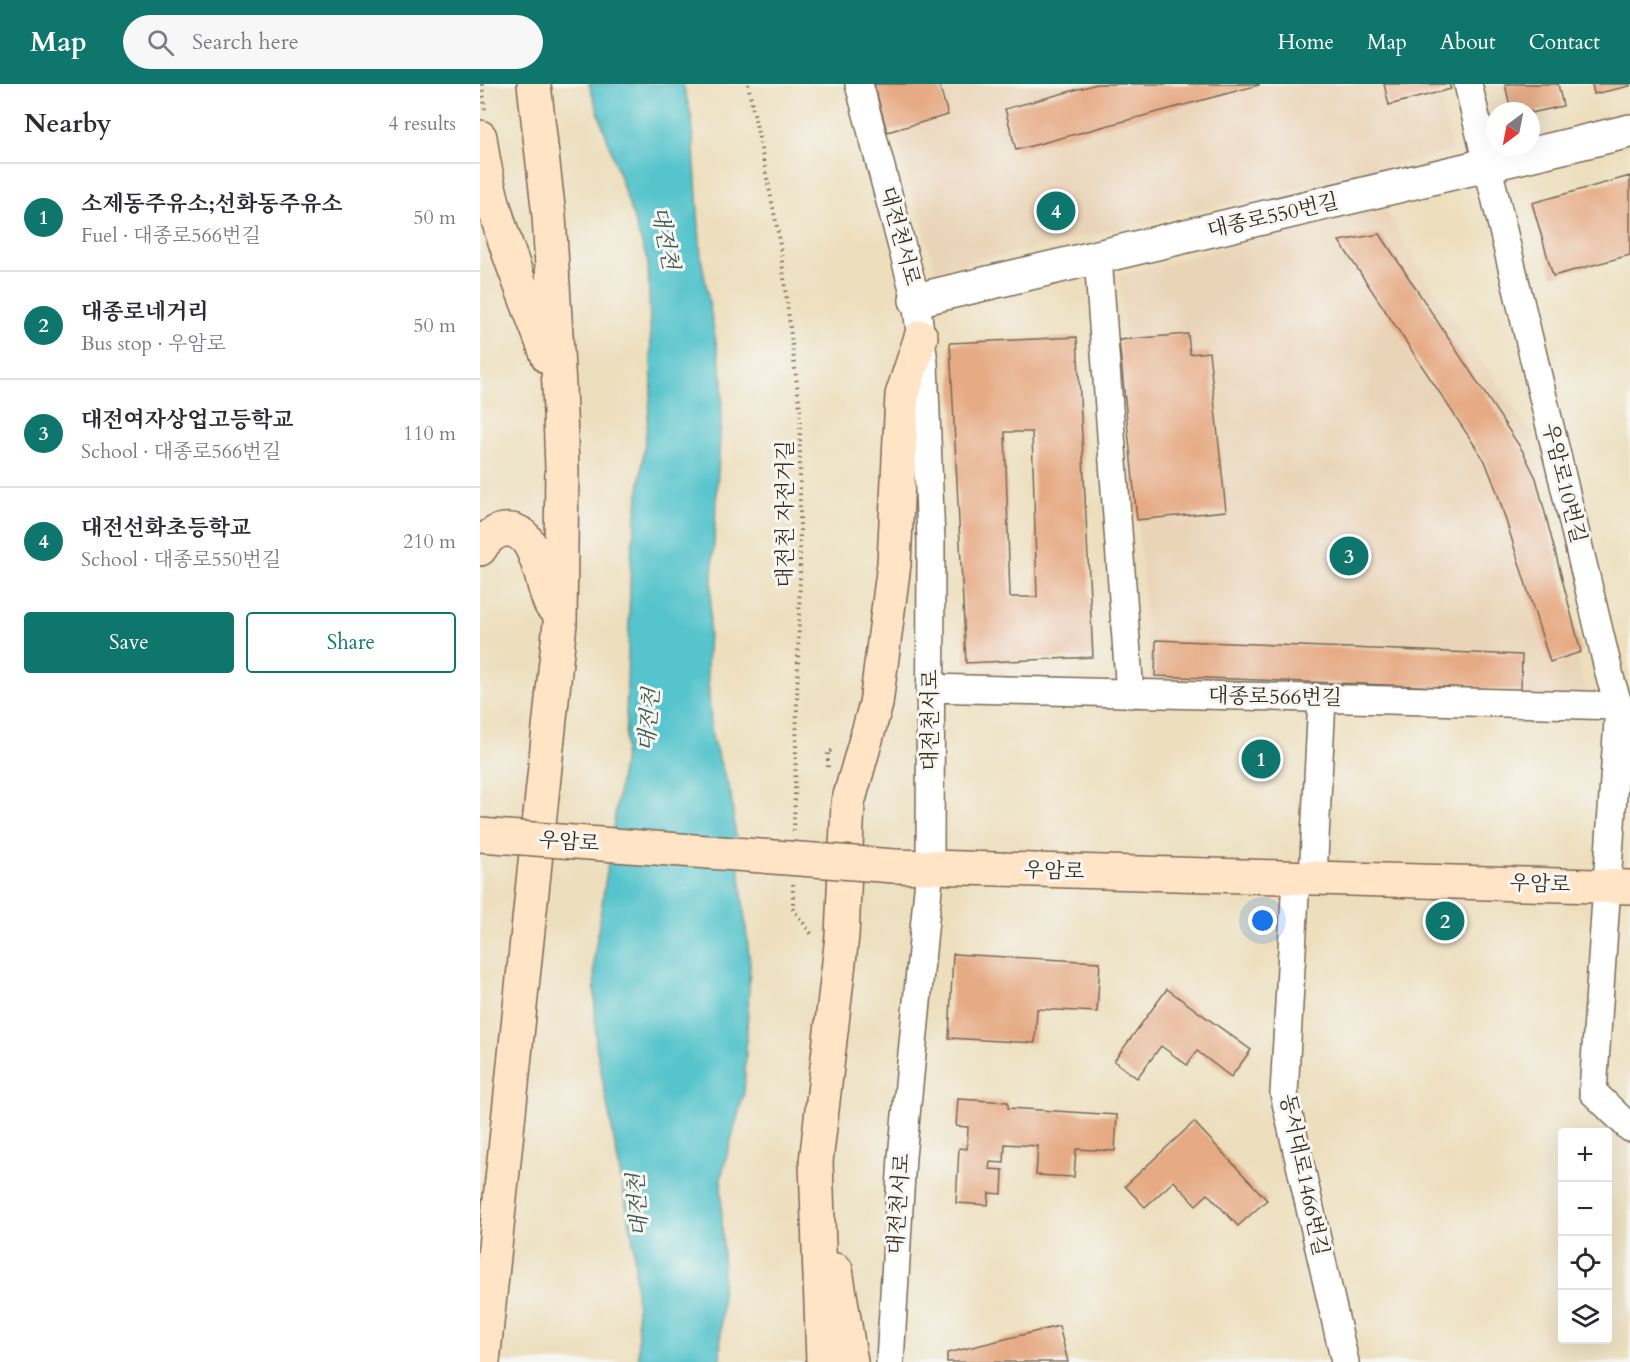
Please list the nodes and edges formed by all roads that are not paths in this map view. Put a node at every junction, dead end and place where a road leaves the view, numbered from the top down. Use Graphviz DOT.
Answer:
graph roads {
  1 [pos="534,84"];
  2 [pos="859,84"];
  3 [pos="1468,84"];
  4 [pos="1630,132"];
  5 [pos="480,137"];
  6 [pos="1487,166"];
  7 [pos="1098,257"];
  8 [pos="916,300"];
  9 [pos="921,337"];
  10 [pos="559,386"];
  11 [pos="480,549"];
  12 [pos="560,622"];
  13 [pos="1621,678"];
  14 [pos="930,688"];
  15 [pos="1130,694"];
  16 [pos="1322,699"];
  17 [pos="1619,706"];
  18 [pos="480,835"];
  19 [pos="930,868"];
  20 [pos="1304,878"];
  21 [pos="1619,886"];
  22 [pos="1630,1128"];
  23 [pos="816,1162"];
  24 [pos="483,1362"];
  25 [pos="823,1362"];
  26 [pos="851,1362"];
  27 [pos="890,1362"];
  28 [pos="1345,1362"];
  1 -- 10 [label="main road"];
  2 -- 8 [label="street, 대전천서로"];
  3 -- 6 [label="street, 우암로10번길"];
  4 -- 6 [label="street, 대종로550번길"];
  5 -- 10 [label="main road"];
  6 -- 7 [label="street, 대종로550번길"];
  6 -- 13 [label="street, 우암로10번길"];
  7 -- 8 [label="street, 대종로550번길"];
  7 -- 15 [label="street"];
  8 -- 9 [label="street, 대전천서로"];
  9 -- 14 [label="street, 대전천서로"];
  9 -- 23 [label="main road"];
  10 -- 12 [label="main road"];
  11 -- 12 [label="main road"];
  12 -- 24 [label="main road"];
  13 -- 17 [label="street, 우암로10번길"];
  14 -- 15 [label="street, 대종로566번길"];
  14 -- 19 [label="street, 대전천서로"];
  15 -- 16 [label="street, 대종로566번길"];
  16 -- 17 [label="street, 대종로566번길"];
  16 -- 20 [label="street, 동서대로1466번길"];
  17 -- 21 [label="street, 우암로10번길"];
  18 -- 19 [label="main road, 우암로, bridge"];
  19 -- 20 [label="main road, 우암로"];
  19 -- 27 [label="street, 대전천서로"];
  20 -- 21 [label="main road, 우암로"];
  20 -- 28 [label="street, 동서대로1466번길"];
  21 -- 22 [label="street, 우암로10번길"];
  23 -- 25 [label="main road"];
  23 -- 26 [label="main road"];
}
